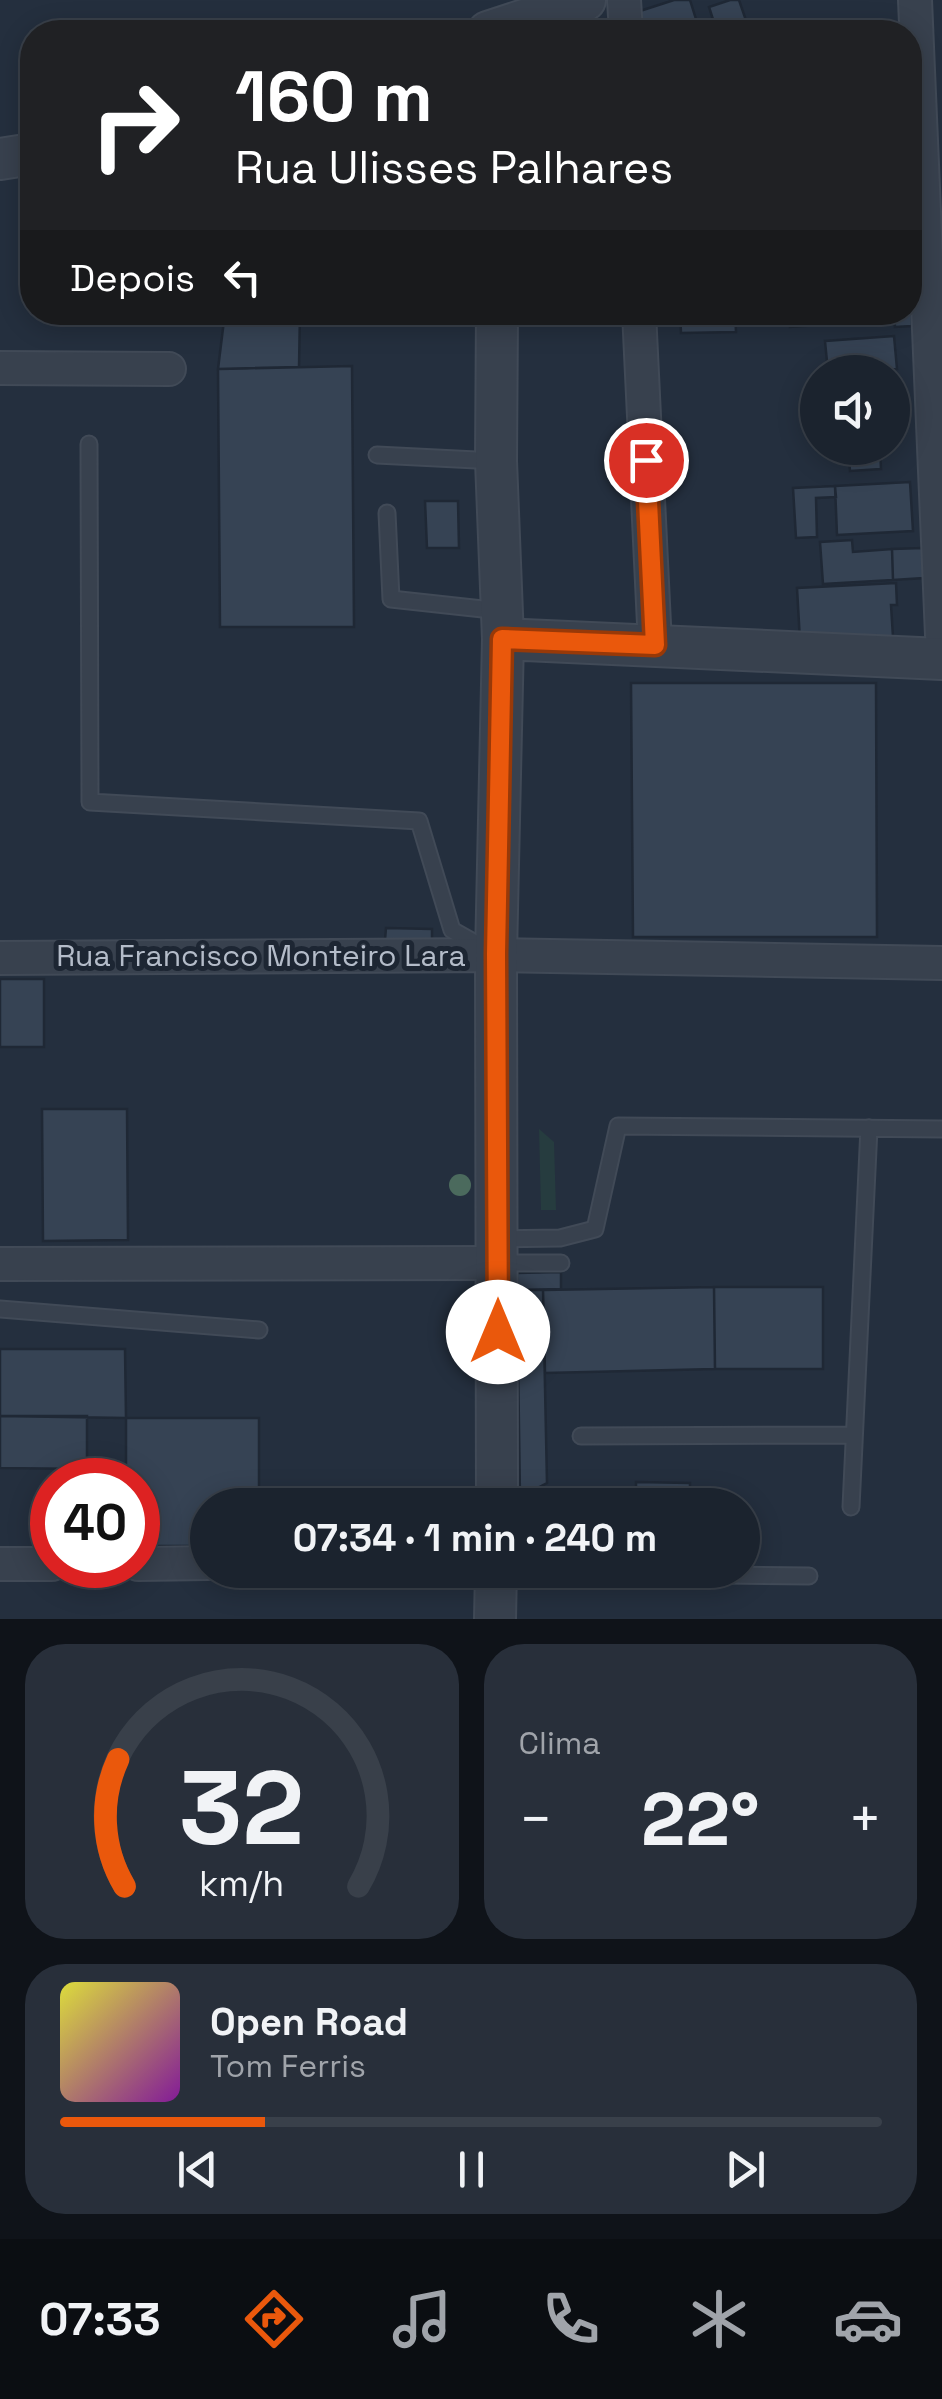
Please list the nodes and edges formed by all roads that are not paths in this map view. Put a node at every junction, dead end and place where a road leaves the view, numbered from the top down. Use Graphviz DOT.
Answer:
graph roads {
  1 [pos="585,0"];
  2 [pos="528,20"];
  3 [pos="922,164"];
  4 [pos="498,325"];
  5 [pos="640,325"];
  6 [pos="0,368"];
  7 [pos="169,369"];
  8 [pos="89,444"];
  9 [pos="378,455"];
  10 [pos="496,462"];
  11 [pos="387,513"];
  12 [pos="502,625"];
  13 [pos="942,634"];
  14 [pos="655,645"];
  15 [pos="942,659"];
  16 [pos="496,954"];
  17 [pos="0,958"];
  18 [pos="942,963"];
  19 [pos="869,1128"];
  20 [pos="942,1129"];
  21 [pos="498,1251"];
  22 [pos="561,1263"];
  23 [pos="0,1264"];
  24 [pos="0,1309"];
  25 [pos="259,1330"];
  26 [pos="854,1435"];
  27 [pos="581,1436"];
  28 [pos="497,1488"];
  29 [pos="851,1507"];
  30 [pos="0,1564"];
  31 [pos="30,1564"];
  32 [pos="160,1564"];
  33 [pos="190,1564"];
  34 [pos="760,1575"];
  35 [pos="808,1576"];
  36 [pos="489,1588"];
  37 [pos="495,1619"];
  1 -- 2 [label="street"];
  3 -- 13 [label="street"];
  4 -- 10 [label="street"];
  5 -- 14 [label="street"];
  6 -- 7 [label="street"];
  8 -- 16 [label="lane"];
  9 -- 10 [label="lane"];
  10 -- 12 [label="street"];
  11 -- 12 [label="lane"];
  12 -- 14 [label="street"];
  12 -- 16 [label="street"];
  14 -- 15 [label="street"];
  16 -- 17 [label="street, Rua Francisco Monteiro Lara"];
  16 -- 18 [label="street, Rua Francisco Monteiro Lara"];
  16 -- 21 [label="street"];
  19 -- 20 [label="lane"];
  19 -- 21 [label="lane"];
  19 -- 26 [label="lane"];
  21 -- 22 [label="lane"];
  21 -- 23 [label="street"];
  21 -- 28 [label="street"];
  24 -- 25 [label="lane"];
  26 -- 27 [label="lane"];
  26 -- 29 [label="lane"];
  30 -- 31 [label="street"];
  32 -- 33 [label="street"];
  34 -- 35 [label="lane"];
  36 -- 37 [label="street"];
}
